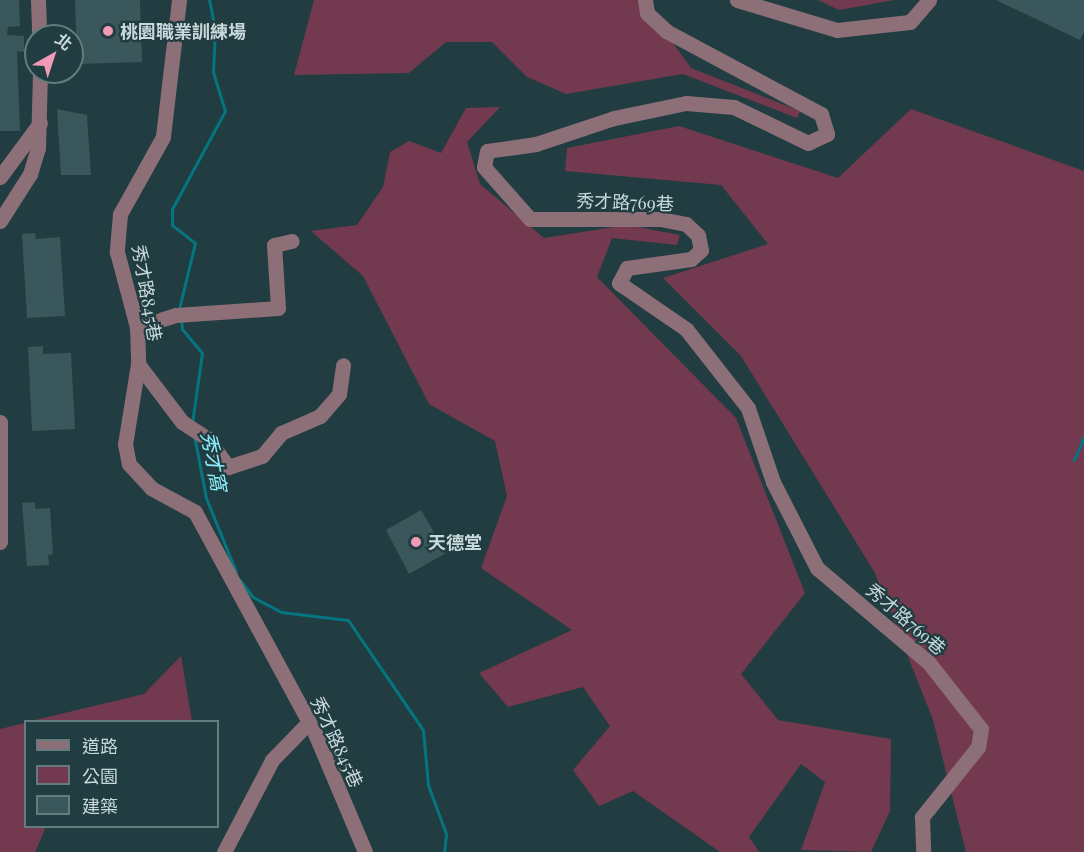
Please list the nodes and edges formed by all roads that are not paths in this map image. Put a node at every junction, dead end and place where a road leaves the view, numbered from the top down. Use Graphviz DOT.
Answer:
graph roads {
  1 [pos="38,0"];
  2 [pos="179,0"];
  3 [pos="645,0"];
  4 [pos="737,0"];
  5 [pos="929,0"];
  6 [pos="39,24"];
  7 [pos="40,84"];
  8 [pos="40,123"];
  9 [pos="0,177"];
  10 [pos="0,221"];
  11 [pos="292,241"];
  12 [pos="136,327"];
  13 [pos="138,364"];
  14 [pos="344,365"];
  15 [pos="0,422"];
  16 [pos="0,542"];
  17 [pos="309,722"];
  18 [pos="224,852"];
  19 [pos="365,852"];
  20 [pos="923,852"];
  1 -- 6 [label="street"];
  2 -- 12 [label="street, 秀才路845巷"];
  3 -- 20 [label="street, 秀才路769巷"];
  4 -- 5 [label="street"];
  7 -- 8 [label="street"];
  8 -- 9 [label="street"];
  8 -- 10 [label="street"];
  11 -- 12 [label="street"];
  12 -- 13 [label="street, 秀才路845巷"];
  13 -- 14 [label="street"];
  13 -- 17 [label="street, 秀才路845巷"];
  15 -- 16 [label="street"];
  17 -- 18 [label="street"];
  17 -- 19 [label="street, 秀才路845巷"];
}
